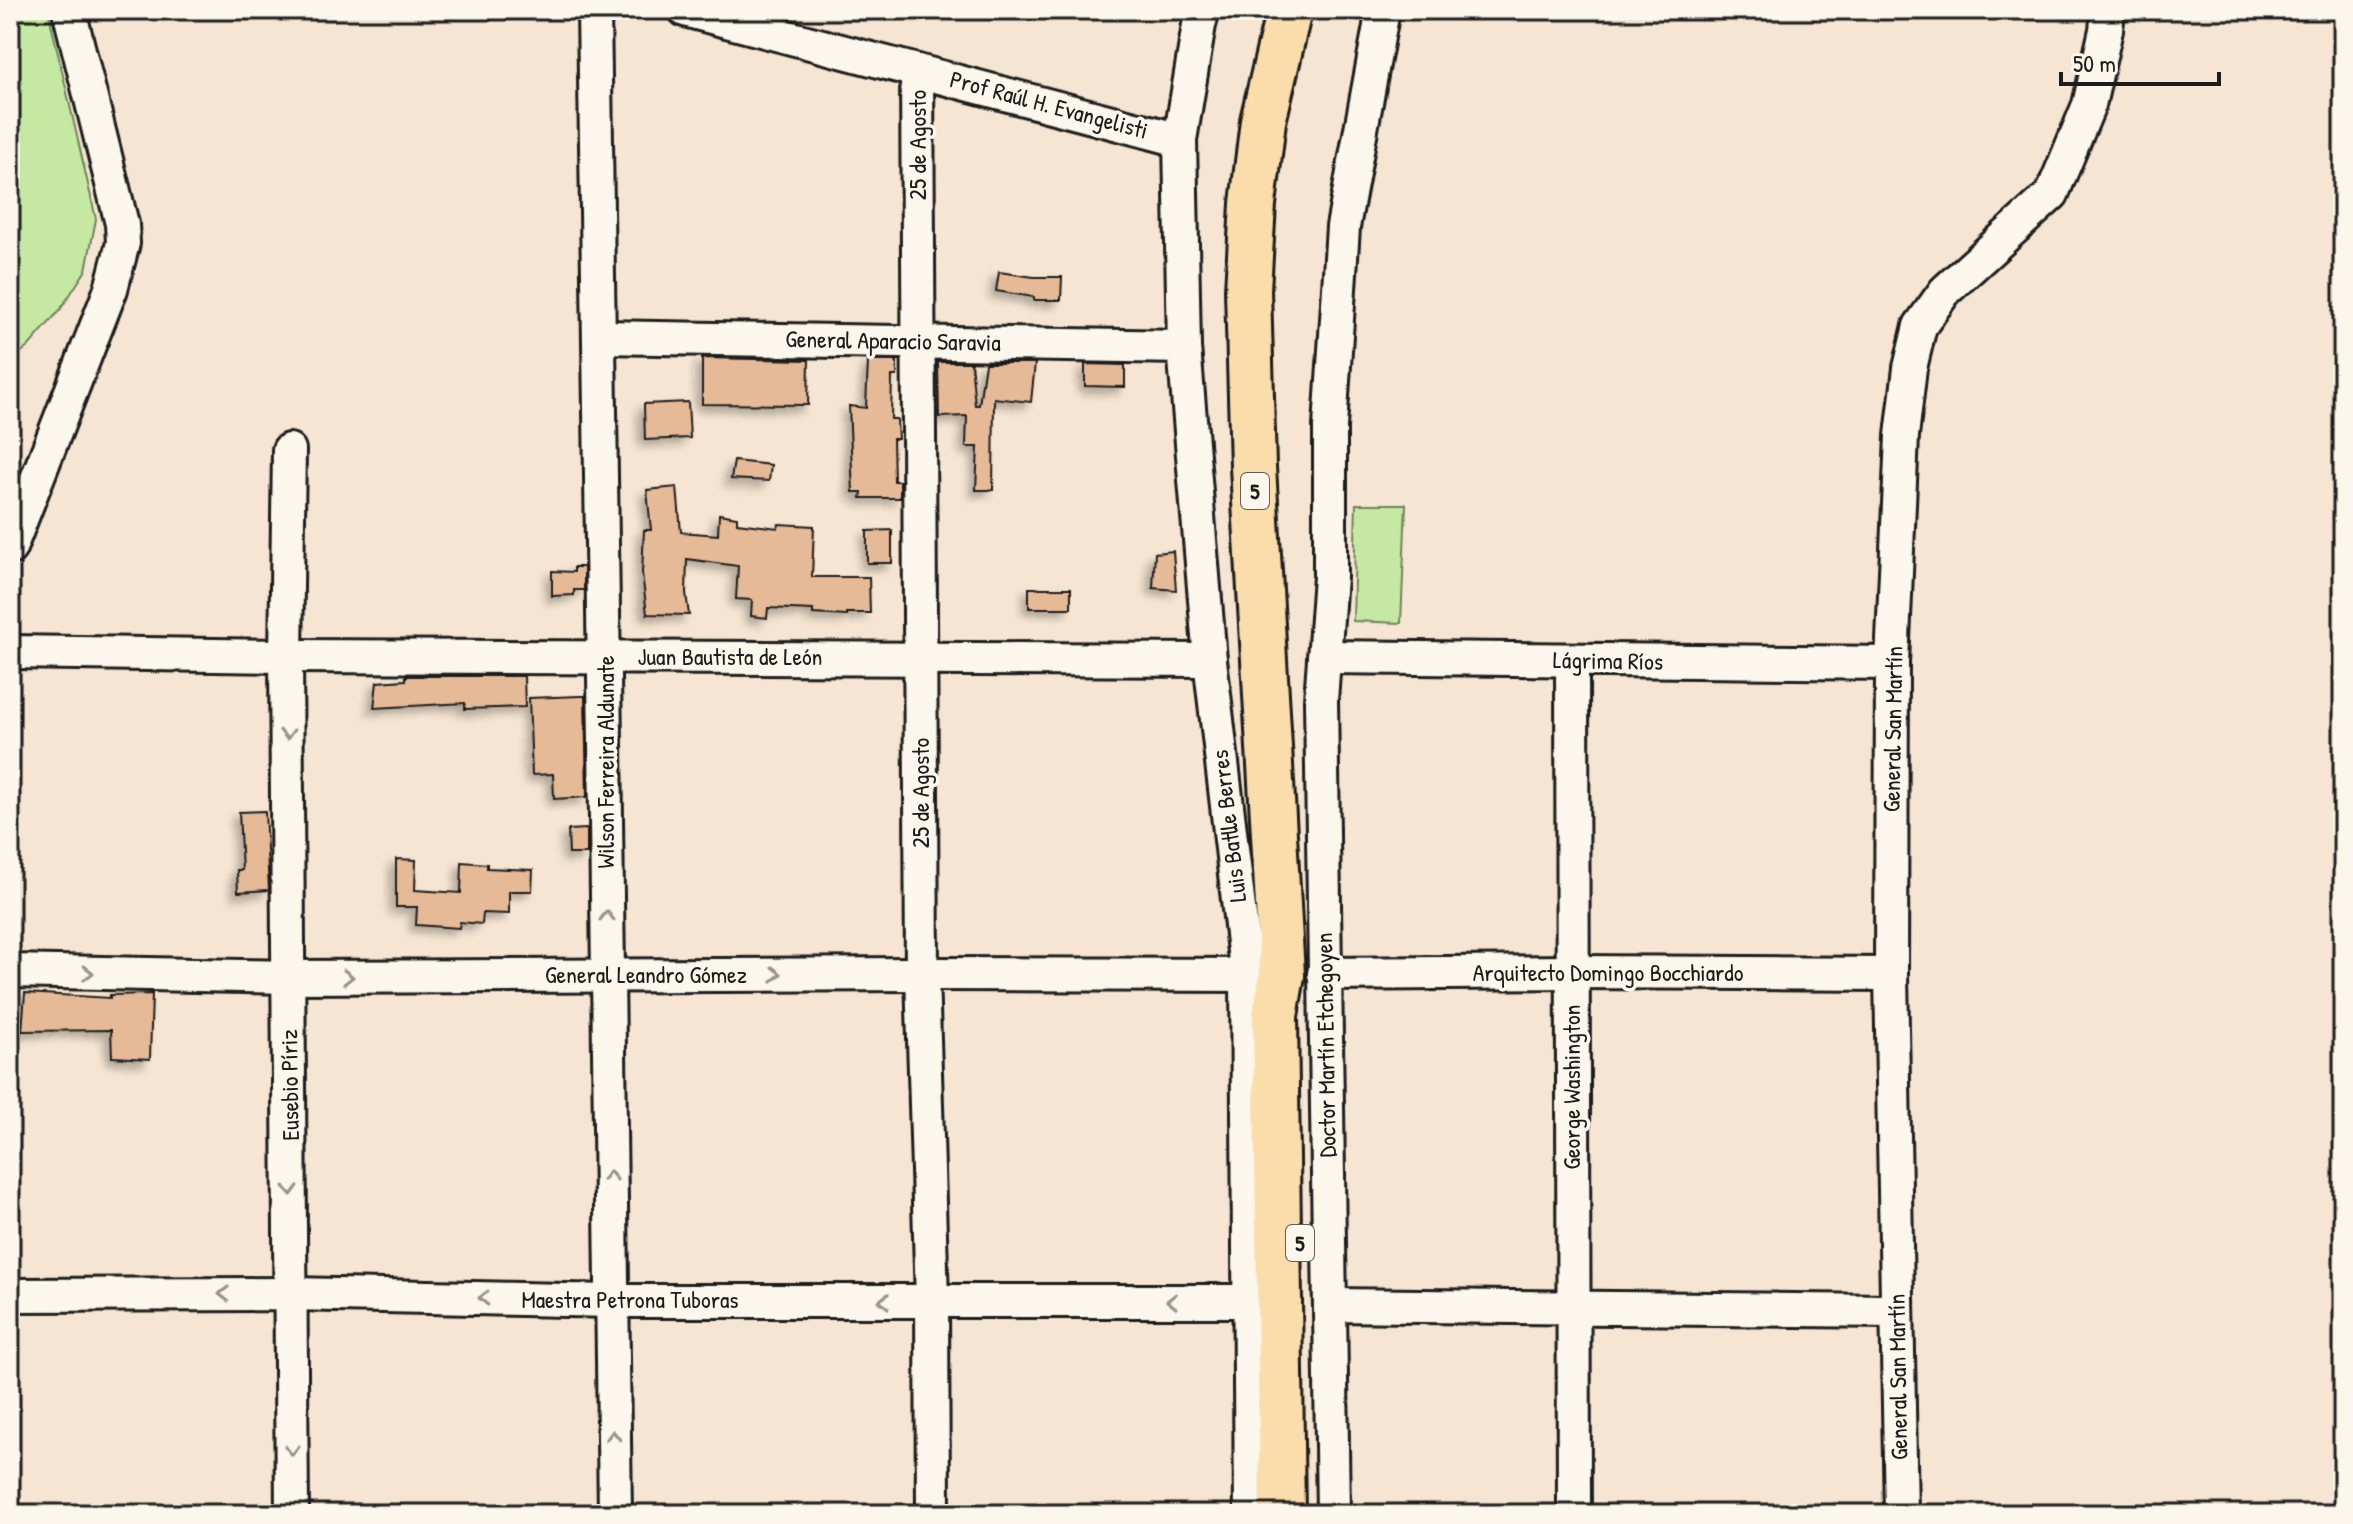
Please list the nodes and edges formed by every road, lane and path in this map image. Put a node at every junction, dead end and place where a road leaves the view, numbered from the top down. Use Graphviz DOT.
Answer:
graph roads {
  1 [pos="69,10"];
  2 [pos="594,10"];
  3 [pos="685,10"];
  4 [pos="1203,10"];
  5 [pos="1289,10"];
  6 [pos="1383,10"];
  7 [pos="2108,10"];
  8 [pos="917,71"];
  9 [pos="1180,140"];
  10 [pos="601,337"];
  11 [pos="919,341"];
  12 [pos="1184,347"];
  13 [pos="289,450"];
  14 [pos="10,548"];
  15 [pos="10,652"];
  16 [pos="286,656"];
  17 [pos="606,656"];
  18 [pos="1324,657"];
  19 [pos="921,659"];
  20 [pos="1210,660"];
  21 [pos="1572,661"];
  22 [pos="1892,663"];
  23 [pos="10,971"];
  24 [pos="1572,972"];
  25 [pos="922,974"];
  26 [pos="1891,974"];
  27 [pos="607,975"];
  28 [pos="1284,975"];
  29 [pos="289,977"];
  30 [pos="292,1294"];
  31 [pos="10,1295"];
  32 [pos="611,1301"];
  33 [pos="932,1301"];
  34 [pos="1250,1301"];
  35 [pos="1330,1305"];
  36 [pos="1572,1307"];
  37 [pos="1896,1311"];
  38 [pos="292,1514"];
  39 [pos="615,1514"];
  40 [pos="933,1514"];
  41 [pos="1251,1514"];
  42 [pos="1282,1514"];
  43 [pos="1303,1514"];
  44 [pos="1333,1514"];
  45 [pos="1574,1514"];
  46 [pos="1901,1514"];
  1 -- 14 [label="street"];
  2 -- 10 [label="street, Wilson Ferreira Aldunate"];
  3 -- 8 [label="street, Prof Raúl H. Evangelisti"];
  4 -- 9 [label="street, Luis Batlle Berres"];
  5 -- 28 [label="highway, 5"];
  6 -- 18 [label="street, Doctor Martín Etchegoyen"];
  7 -- 22 [label="street, General San Martín"];
  8 -- 9 [label="street, Prof Raúl H. Evangelisti"];
  8 -- 11 [label="street, 25 de Agosto"];
  9 -- 12 [label="street, Luis Batlle Berres"];
  10 -- 11 [label="street, General Aparacio Saravia"];
  10 -- 17 [label="street, Wilson Ferreira Aldunate"];
  11 -- 12 [label="street, General Aparacio Saravia"];
  11 -- 19 [label="street, 25 de Agosto"];
  12 -- 20 [label="street, Luis Batlle Berres"];
  13 -- 16 [label="street, Eusebio Píriz"];
  15 -- 16 [label="street, Juan Bautista de León"];
  16 -- 17 [label="street, Juan Bautista de León"];
  16 -- 29 [label="street, Eusebio Píriz, one-way"];
  17 -- 19 [label="street, Juan Bautista de León"];
  27 -- 17 [label="street, Wilson Ferreira Aldunate, one-way"];
  18 -- 21 [label="street, Lágrima Ríos"];
  18 -- 28 [label="street, Doctor Martín Etchegoyen"];
  19 -- 20 [label="street, Juan Bautista de León"];
  19 -- 25 [label="street, 25 de Agosto"];
  20 -- 28 [label="street, Luis Batlle Berres"];
  21 -- 22 [label="street, Lágrima Ríos"];
  21 -- 24 [label="street, George Washington"];
  22 -- 26 [label="street, General San Martín"];
  23 -- 29 [label="street, General Leandro Gómez, one-way"];
  24 -- 26 [label="street, Arquitecto Domingo Bocchiardo"];
  24 -- 28 [label="street, Arquitecto Domingo Bocchiardo"];
  24 -- 36 [label="street, George Washington"];
  27 -- 25 [label="street, General Leandro Gómez, one-way"];
  25 -- 28 [label="street, General Leandro Gómez"];
  25 -- 33 [label="street, 25 de Agosto"];
  26 -- 37 [label="street, General San Martín"];
  29 -- 27 [label="street, General Leandro Gómez, one-way"];
  32 -- 27 [label="street, Wilson Ferreira Aldunate, one-way"];
  28 -- 34 [label="street, Luis Batlle Berres"];
  28 -- 35 [label="street, Doctor Martín Etchegoyen"];
  28 -- 42 [label="highway, 5"];
  28 -- 43 [label="highway, 5"];
  29 -- 30 [label="street, Eusebio Píriz, one-way"];
  30 -- 31 [label="street, Maestra Petrona Tuboras, one-way"];
  32 -- 30 [label="street, Maestra Petrona Tuboras, one-way"];
  30 -- 38 [label="street, Eusebio Píriz, one-way"];
  33 -- 32 [label="street, Maestra Petrona Tuboras, one-way"];
  39 -- 32 [label="street, Wilson Ferreira Aldunate, one-way"];
  34 -- 33 [label="street, Maestra Petrona Tuboras, one-way"];
  33 -- 40 [label="street, 25 de Agosto"];
  34 -- 41 [label="street, Luis Batlle Berres"];
  35 -- 36 [label="street"];
  35 -- 44 [label="street, Doctor Martín Etchegoyen"];
  36 -- 37 [label="street"];
  36 -- 45 [label="street, George Washington"];
  37 -- 46 [label="street, General San Martín"];
}
